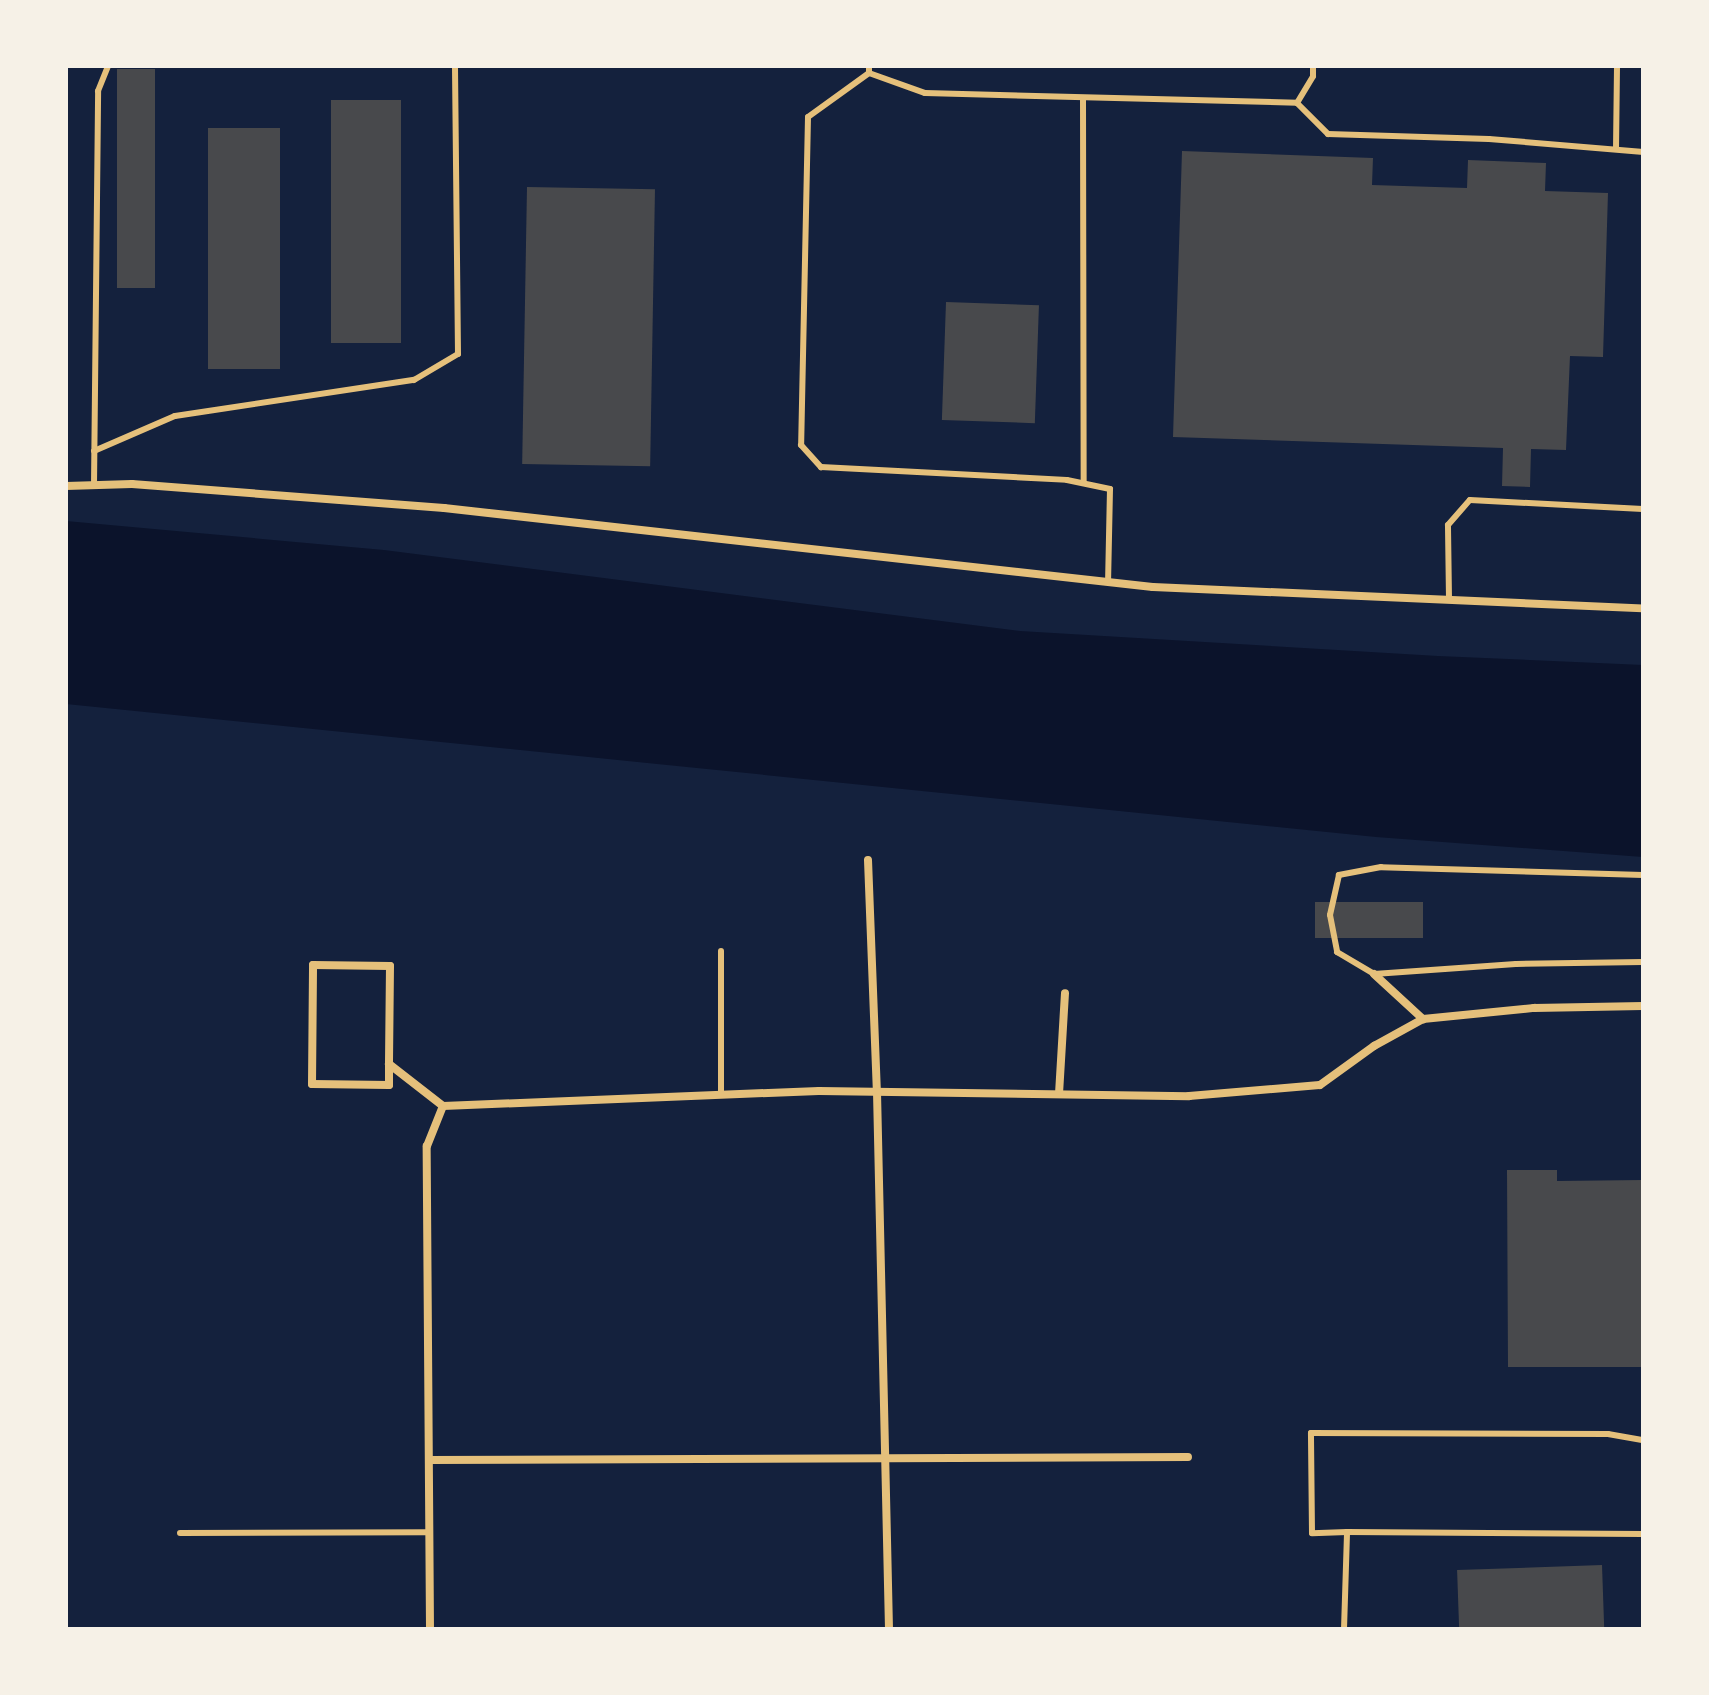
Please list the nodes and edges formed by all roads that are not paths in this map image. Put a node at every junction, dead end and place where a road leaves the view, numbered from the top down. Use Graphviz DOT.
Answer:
graph roads {
  1 [pos="108,66"];
  2 [pos="455,66"];
  3 [pos="1313,66"];
  4 [pos="1617,66"];
  5 [pos="869,70"];
  6 [pos="1083,98"];
  7 [pos="1297,103"];
  8 [pos="1616,149"];
  9 [pos="1643,152"];
  10 [pos="94,451"];
  11 [pos="1084,483"];
  12 [pos="94,485"];
  13 [pos="66,486"];
  14 [pos="1643,509"];
  15 [pos="1108,582"];
  16 [pos="1449,599"];
  17 [pos="1643,608"];
  18 [pos="868,860"];
  19 [pos="1643,875"];
  20 [pos="721,951"];
  21 [pos="1643,962"];
  22 [pos="1374,974"];
  23 [pos="1065,993"];
  24 [pos="1643,1006"];
  25 [pos="1423,1019"];
  26 [pos="389,1064"];
  27 [pos="877,1092"];
  28 [pos="1059,1094"];
  29 [pos="721,1095"];
  30 [pos="443,1106"];
  31 [pos="1643,1440"];
  32 [pos="1188,1457"];
  33 [pos="886,1459"];
  34 [pos="429,1460"];
  35 [pos="429,1532"];
  36 [pos="1347,1532"];
  37 [pos="180,1533"];
  38 [pos="1643,1534"];
  39 [pos="430,1629"];
  40 [pos="889,1629"];
  41 [pos="1344,1629"];
  1 -- 10 [label="lane"];
  2 -- 10 [label="lane"];
  3 -- 7 [label="lane"];
  4 -- 8 [label="lane"];
  5 -- 6 [label="lane"];
  5 -- 11 [label="lane"];
  6 -- 7 [label="lane"];
  6 -- 11 [label="lane"];
  7 -- 8 [label="lane"];
  8 -- 9 [label="lane"];
  10 -- 12 [label="lane"];
  11 -- 15 [label="lane"];
  12 -- 13 [label="street"];
  12 -- 15 [label="street"];
  14 -- 16 [label="lane"];
  15 -- 16 [label="street"];
  16 -- 17 [label="street"];
  18 -- 27 [label="street"];
  19 -- 22 [label="lane"];
  20 -- 29 [label="lane"];
  21 -- 22 [label="lane"];
  22 -- 25 [label="street"];
  23 -- 28 [label="street"];
  24 -- 25 [label="street"];
  25 -- 28 [label="street"];
  26 -- 26 [label="street"];
  26 -- 30 [label="street"];
  27 -- 28 [label="street"];
  27 -- 29 [label="street"];
  27 -- 33 [label="street"];
  29 -- 30 [label="street"];
  30 -- 34 [label="street"];
  31 -- 36 [label="lane"];
  32 -- 33 [label="street"];
  33 -- 34 [label="street"];
  33 -- 40 [label="street"];
  34 -- 35 [label="street"];
  35 -- 37 [label="lane"];
  35 -- 39 [label="street"];
  36 -- 38 [label="lane"];
  36 -- 41 [label="lane"];
}
